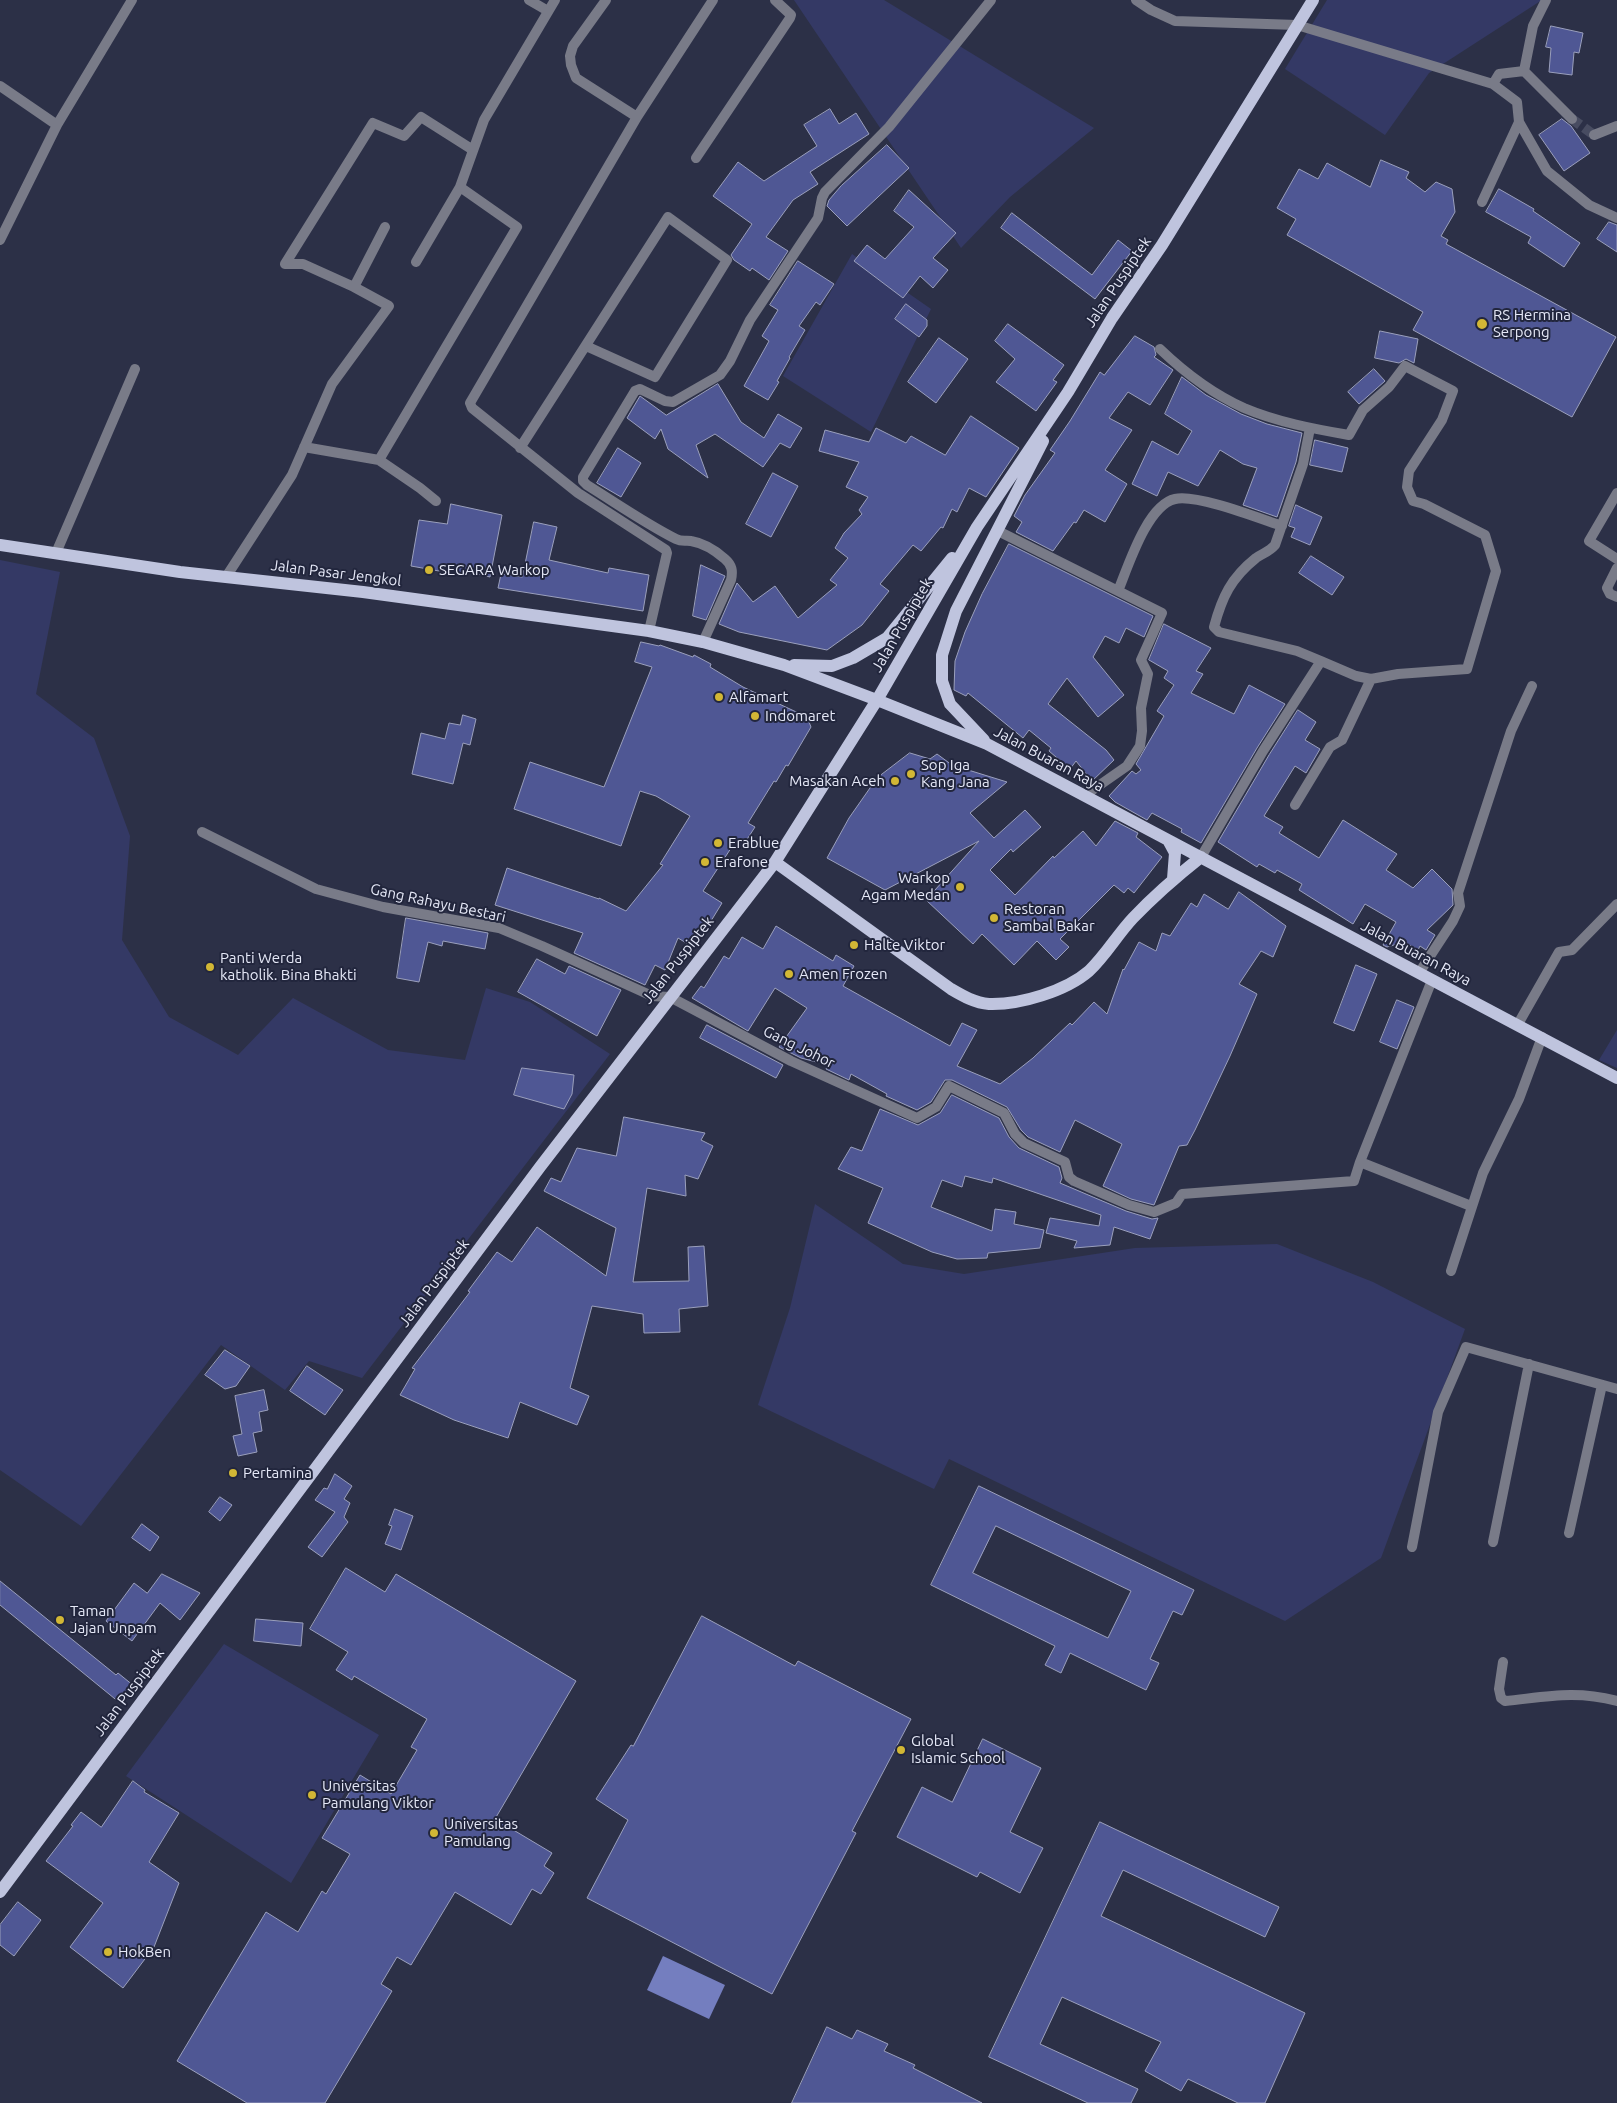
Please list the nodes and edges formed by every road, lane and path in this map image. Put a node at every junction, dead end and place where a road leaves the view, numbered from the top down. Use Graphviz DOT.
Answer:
graph roads {
  1 [pos="132,0"];
  2 [pos="529,0"];
  3 [pos="555,0"];
  4 [pos="606,0"];
  5 [pos="713,0"];
  6 [pos="775,0"];
  7 [pos="991,0"];
  8 [pos="1136,0"];
  9 [pos="1313,0"];
  10 [pos="1546,0"];
  11 [pos="548,11"];
  12 [pos="1297,25"];
  13 [pos="1524,71"];
  14 [pos="1493,84"];
  15 [pos="0,86"];
  16 [pos="637,117"];
  17 [pos="1572,119"];
  18 [pos="1519,122"];
  19 [pos="57,125"];
  20 [pos="1617,126"];
  21 [pos="1594,135"];
  22 [pos="473,150"];
  23 [pos="696,158"];
  24 [pos="460,187"];
  25 [pos="1482,202"];
  26 [pos="1617,218"];
  27 [pos="386,227"];
  28 [pos="0,240"];
  29 [pos="416,262"];
  30 [pos="354,287"];
  31 [pos="586,346"];
  32 [pos="1160,349"];
  33 [pos="135,369"];
  34 [pos="1068,392"];
  35 [pos="1310,428"];
  36 [pos="304,447"];
  37 [pos="520,448"];
  38 [pos="379,460"];
  39 [pos="1617,493"];
  40 [pos="436,502"];
  41 [pos="1282,526"];
  42 [pos="977,527"];
  43 [pos="998,531"];
  44 [pos="0,545"];
  45 [pos="56,554"];
  46 [pos="1617,559"];
  47 [pos="1617,568"];
  48 [pos="226,577"];
  49 [pos="1118,591"];
  50 [pos="1617,597"];
  51 [pos="649,631"];
  52 [pos="703,642"];
  53 [pos="1321,661"];
  54 [pos="784,665"];
  55 [pos="1371,679"];
  56 [pos="1532,686"];
  57 [pos="877,700"];
  58 [pos="987,744"];
  59 [pos="1084,796"];
  60 [pos="1295,805"];
  61 [pos="202,832"];
  62 [pos="1168,840"];
  63 [pos="1201,857"];
  64 [pos="775,862"];
  65 [pos="1173,879"];
  66 [pos="1617,904"];
  67 [pos="1419,973"];
  68 [pos="1432,980"];
  69 [pos="670,996"];
  70 [pos="1518,1024"];
  71 [pos="1542,1037"];
  72 [pos="1617,1078"];
  73 [pos="1360,1162"];
  74 [pos="1471,1206"];
  75 [pos="1451,1271"];
  76 [pos="1529,1364"];
  77 [pos="1602,1385"];
  78 [pos="1617,1389"];
  79 [pos="1569,1533"];
  80 [pos="1493,1542"];
  81 [pos="1412,1547"];
  82 [pos="1503,1662"];
  83 [pos="1617,1701"];
  84 [pos="0,1892"];
  1 -- 19 [label="street"];
  2 -- 11 [label="street"];
  3 -- 11 [label="street"];
  4 -- 16 [label="street"];
  5 -- 16 [label="street"];
  6 -- 23 [label="street"];
  7 -- 52 [label="street"];
  8 -- 12 [label="street"];
  9 -- 12 [label="main road, Jalan Puspiptek"];
  10 -- 13 [label="street"];
  11 -- 22 [label="street"];
  12 -- 14 [label="street"];
  12 -- 34 [label="main road, Jalan Puspiptek"];
  13 -- 14 [label="street"];
  13 -- 17 [label="street"];
  14 -- 18 [label="street"];
  15 -- 19 [label="street"];
  16 -- 37 [label="street"];
  18 -- 25 [label="street"];
  18 -- 26 [label="street"];
  19 -- 28 [label="street"];
  20 -- 21 [label="street"];
  22 -- 24 [label="street"];
  22 -- 30 [label="street"];
  24 -- 29 [label="street"];
  24 -- 38 [label="street"];
  27 -- 30 [label="street"];
  30 -- 36 [label="street"];
  31 -- 31 [label="street"];
  31 -- 37 [label="street"];
  32 -- 35 [label="street"];
  33 -- 45 [label="street"];
  34 -- 42 [label="main road, Jalan Puspiptek"];
  34 -- 43 [label="main road"];
  35 -- 41 [label="street"];
  35 -- 55 [label="street"];
  36 -- 38 [label="street"];
  36 -- 48 [label="street"];
  37 -- 51 [label="street"];
  38 -- 40 [label="street"];
  39 -- 46 [label="street"];
  41 -- 49 [label="street"];
  41 -- 53 [label="street"];
  42 -- 54 [label="main road"];
  42 -- 57 [label="main road, Jalan Puspiptek"];
  43 -- 49 [label="street"];
  43 -- 58 [label="main road"];
  44 -- 45 [label="main road, Jalan Pasar Jengkol"];
  45 -- 48 [label="main road, Jalan Pasar Jengkol"];
  47 -- 50 [label="street"];
  48 -- 51 [label="main road, Jalan Pasar Jengkol"];
  49 -- 59 [label="street"];
  51 -- 52 [label="main road, Jalan Pasar Jengkol"];
  52 -- 54 [label="main road, Jalan Pasar Jengkol"];
  53 -- 55 [label="street"];
  53 -- 63 [label="street"];
  54 -- 57 [label="main road, Jalan Buaran Raya"];
  55 -- 60 [label="street"];
  56 -- 67 [label="street"];
  57 -- 58 [label="main road, Jalan Buaran Raya"];
  57 -- 64 [label="main road, Jalan Puspiptek"];
  58 -- 59 [label="main road, Jalan Buaran Raya"];
  59 -- 62 [label="main road, Jalan Buaran Raya"];
  61 -- 69 [label="street, Gang Rahayu Bestari"];
  62 -- 63 [label="main road, Jalan Buaran Raya"];
  62 -- 65 [label="main road"];
  63 -- 65 [label="main road"];
  63 -- 67 [label="main road, Jalan Buaran Raya"];
  64 -- 65 [label="main road"];
  64 -- 69 [label="main road, Jalan Puspiptek"];
  66 -- 70 [label="street"];
  67 -- 68 [label="main road, Jalan Buaran Raya"];
  68 -- 70 [label="main road, Jalan Buaran Raya"];
  68 -- 73 [label="street"];
  69 -- 73 [label="street, Gang Johor"];
  69 -- 84 [label="main road, Jalan Puspiptek"];
  70 -- 71 [label="main road, Jalan Buaran Raya"];
  71 -- 72 [label="main road, Jalan Buaran Raya"];
  71 -- 74 [label="street"];
  73 -- 74 [label="street"];
  74 -- 75 [label="street"];
  76 -- 77 [label="street"];
  76 -- 80 [label="street"];
  76 -- 81 [label="street"];
  77 -- 78 [label="street"];
  77 -- 79 [label="street"];
  82 -- 83 [label="street"];
}
